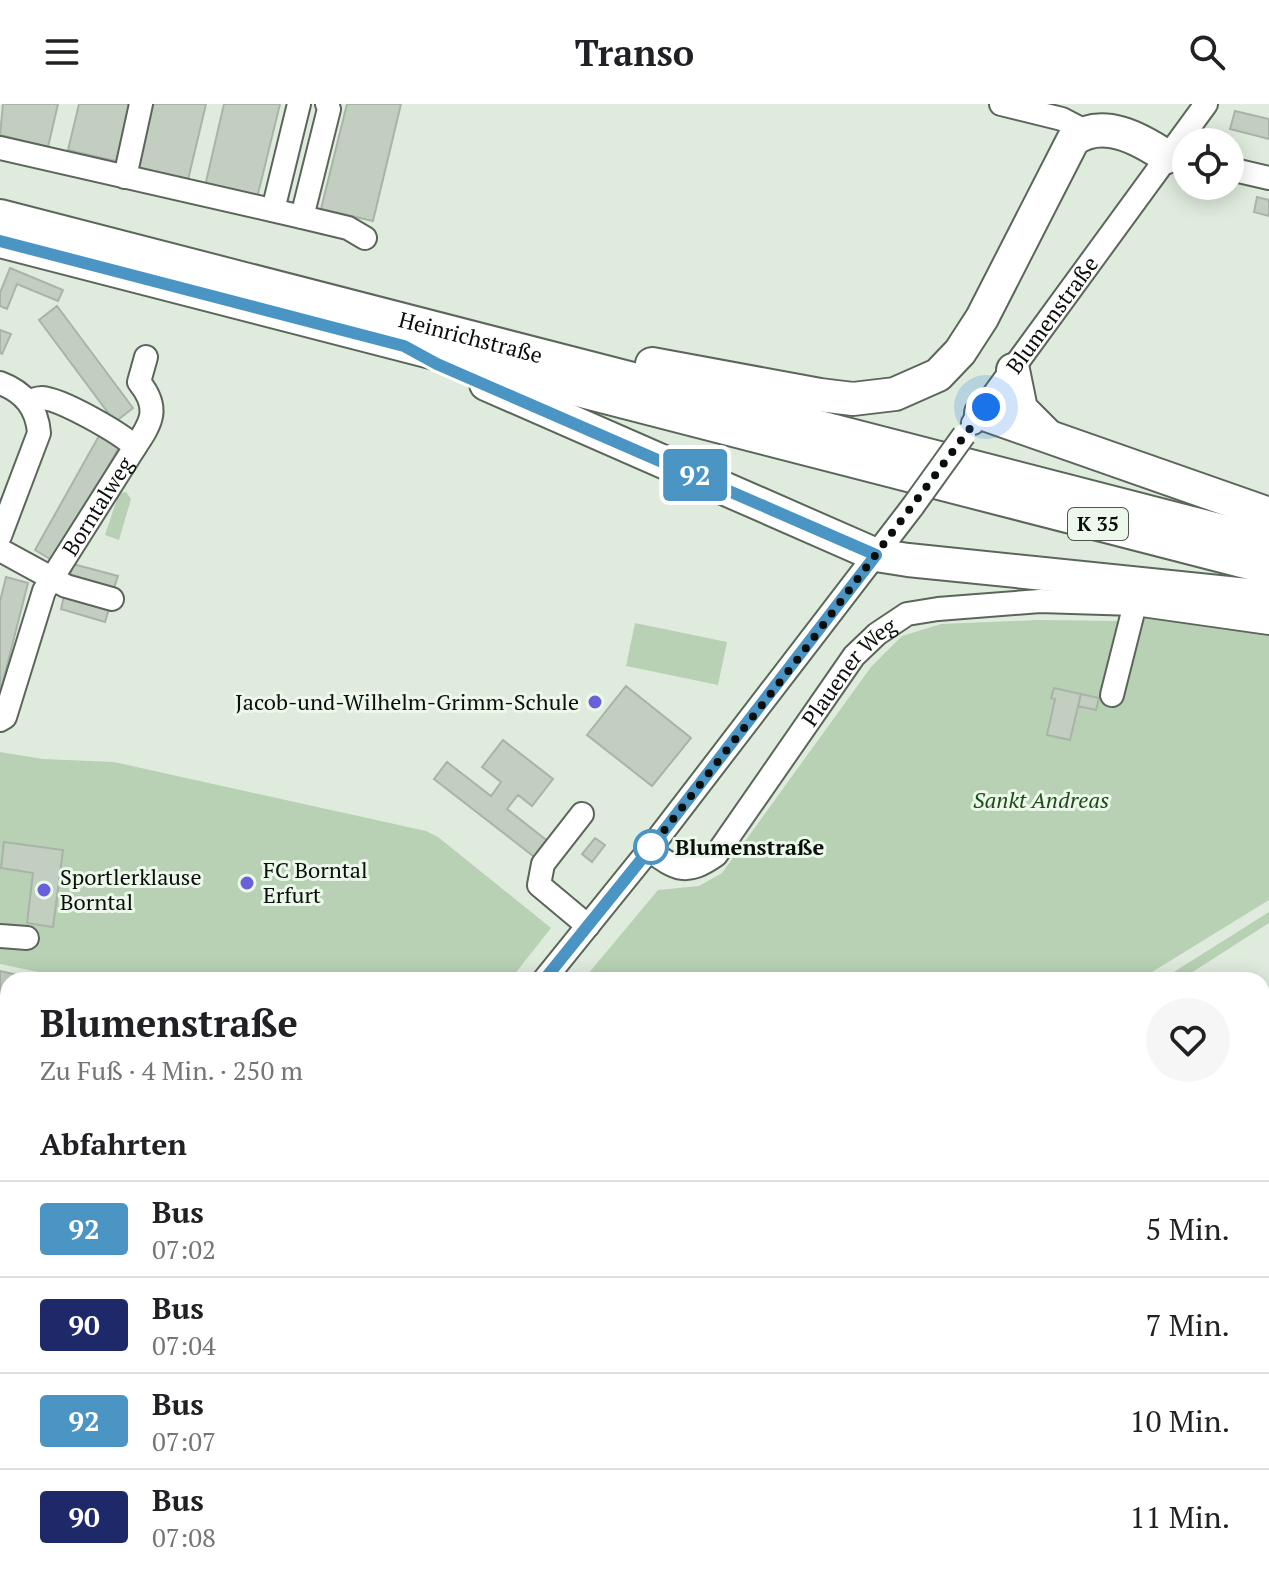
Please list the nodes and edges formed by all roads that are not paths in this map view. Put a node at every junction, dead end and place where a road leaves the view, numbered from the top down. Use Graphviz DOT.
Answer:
graph roads {
  1 [pos="141,104"];
  2 [pos="299,104"];
  3 [pos="327,104"];
  4 [pos="1001,104"];
  5 [pos="1206,104"];
  6 [pos="1191,128"];
  7 [pos="1085,131"];
  8 [pos="0,148"];
  9 [pos="1172,154"];
  10 [pos="1172,159"];
  11 [pos="1244,172"];
  12 [pos="125,177"];
  13 [pos="1269,178"];
  14 [pos="273,210"];
  15 [pos="0,216"];
  16 [pos="302,217"];
  17 [pos="365,238"];
  18 [pos="0,241"];
  19 [pos="404,346"];
  20 [pos="520,352"];
  21 [pos="146,357"];
  22 [pos="1013,370"];
  23 [pos="0,383"];
  24 [pos="29,401"];
  25 [pos="1048,437"];
  26 [pos="135,447"];
  27 [pos="945,459"];
  28 [pos="1269,514"];
  29 [pos="0,536"];
  30 [pos="1269,543"];
  31 [pos="0,550"];
  32 [pos="876,555"];
  33 [pos="1269,568"];
  34 [pos="51,577"];
  35 [pos="1269,597"];
  36 [pos="112,599"];
  37 [pos="1135,604"];
  38 [pos="1269,623"];
  39 [pos="1112,695"];
  40 [pos="0,720"];
  41 [pos="582,814"];
  42 [pos="649,850"];
  43 [pos="588,926"];
  44 [pos="0,936"];
  45 [pos="27,938"];
  46 [pos="551,972"];
  1 -- 12 [label="street"];
  2 -- 14 [label="street"];
  3 -- 16 [label="street"];
  4 -- 7 [label="street"];
  5 -- 6 [label="street, Blumenstraße"];
  7 -- 9 [label="highway"];
  7 -- 20 [label="highway"];
  8 -- 12 [label="street"];
  10 -- 22 [label="street, Blumenstraße"];
  11 -- 13 [label="street"];
  12 -- 14 [label="street"];
  14 -- 16 [label="street"];
  15 -- 20 [label="highway, Heinrichstraße / K 35"];
  16 -- 17 [label="street"];
  18 -- 19 [label="highway, Heinrichstraße / K 35"];
  19 -- 27 [label="highway, Heinrichstraße / K 35"];
  19 -- 32 [label="highway"];
  20 -- 27 [label="highway, Heinrichstraße / K 35"];
  21 -- 26 [label="street"];
  22 -- 25 [label="highway"];
  22 -- 27 [label="street, Blumenstraße"];
  23 -- 24 [label="street"];
  24 -- 26 [label="street, Borntalweg"];
  24 -- 29 [label="street"];
  25 -- 27 [label="highway"];
  25 -- 28 [label="highway"];
  26 -- 34 [label="street, Borntalweg"];
  27 -- 30 [label="highway, K 35"];
  27 -- 32 [label="street, Blumenstraße"];
  27 -- 33 [label="highway, K 35"];
  31 -- 34 [label="street"];
  32 -- 35 [label="highway"];
  32 -- 42 [label="street, Blumenstraße"];
  34 -- 36 [label="street"];
  34 -- 40 [label="street, Borntalweg"];
  37 -- 38 [label="street, Plauener Weg"];
  37 -- 39 [label="street"];
  37 -- 42 [label="street, Plauener Weg"];
  41 -- 43 [label="street"];
  42 -- 43 [label="street, Blumenstraße"];
  43 -- 46 [label="street, Blumenstraße"];
  44 -- 45 [label="street"];
}
